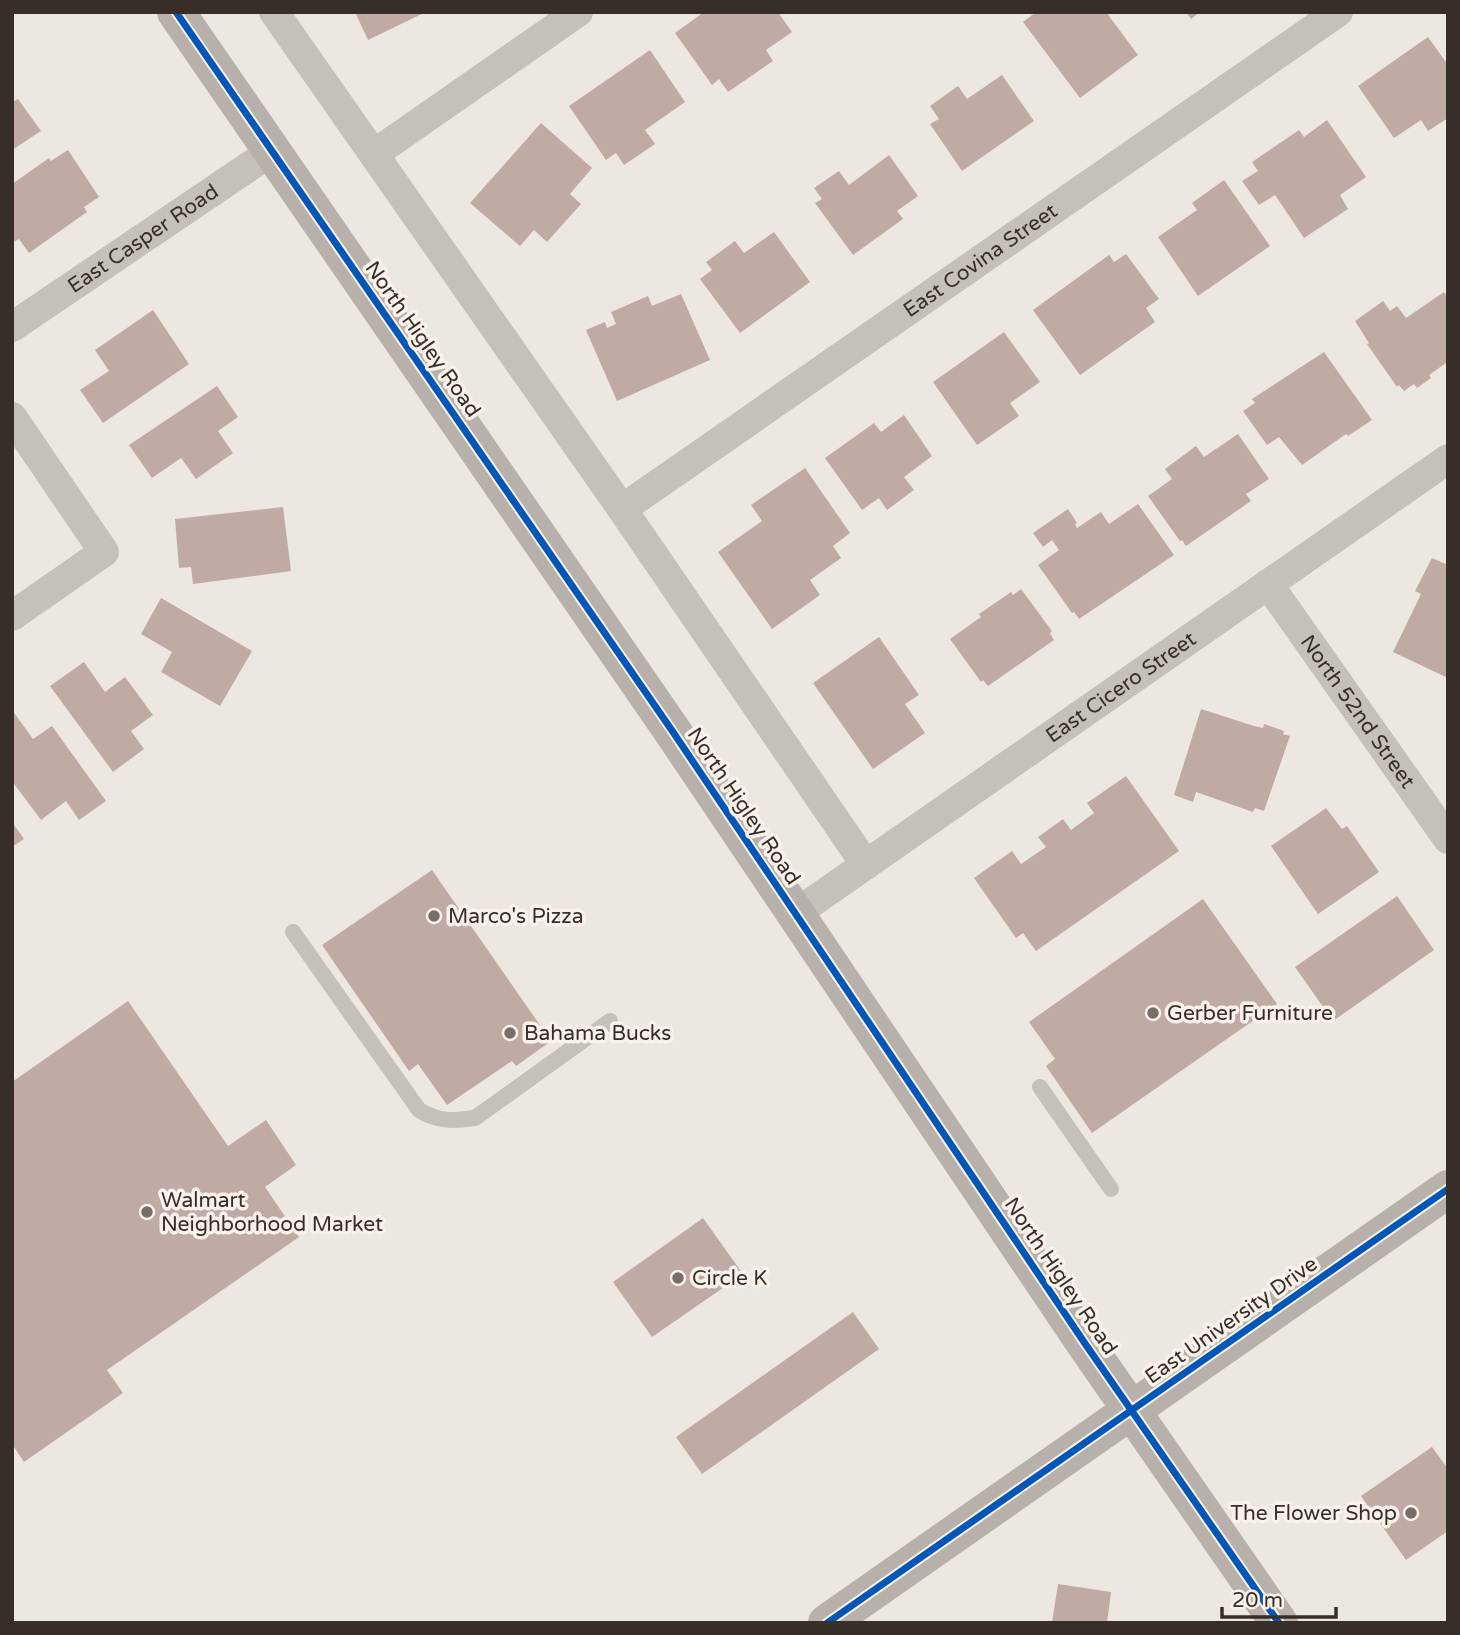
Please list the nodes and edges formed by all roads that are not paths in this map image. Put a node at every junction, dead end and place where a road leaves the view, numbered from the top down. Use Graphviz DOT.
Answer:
graph roads {
  1 [pos="176,12"];
  2 [pos="274,12"];
  3 [pos="578,12"];
  4 [pos="1338,12"];
  5 [pos="272,151"];
  6 [pos="374,154"];
  7 [pos="12,327"];
  8 [pos="12,417"];
  9 [pos="1448,459"];
  10 [pos="622,509"];
  11 [pos="1268,584"];
  12 [pos="12,616"];
  13 [pos="1448,839"];
  14 [pos="866,865"];
  15 [pos="795,914"];
  16 [pos="293,932"];
  17 [pos="610,1021"];
  18 [pos="1040,1087"];
  19 [pos="1111,1189"];
  20 [pos="1448,1189"];
  21 [pos="1132,1412"];
  22 [pos="827,1623"];
  23 [pos="1279,1623"];
  1 -- 5 [label="main road, North Higley Road"];
  2 -- 6 [label="street"];
  3 -- 6 [label="street"];
  4 -- 10 [label="street, East Covina Street"];
  5 -- 7 [label="street, East Casper Road"];
  5 -- 15 [label="main road, North Higley Road"];
  6 -- 10 [label="street"];
  8 -- 12 [label="street"];
  9 -- 11 [label="street, East Cicero Street"];
  10 -- 14 [label="street"];
  11 -- 13 [label="street, North 52nd Street"];
  11 -- 14 [label="street, East Cicero Street"];
  14 -- 15 [label="street, East Cicero Street"];
  15 -- 21 [label="main road, North Higley Road"];
  16 -- 17 [label="lane"];
  18 -- 19 [label="lane"];
  20 -- 21 [label="main road, East University Drive"];
  21 -- 22 [label="main road, East University Drive"];
  21 -- 23 [label="main road, North Higley Road"];
}
